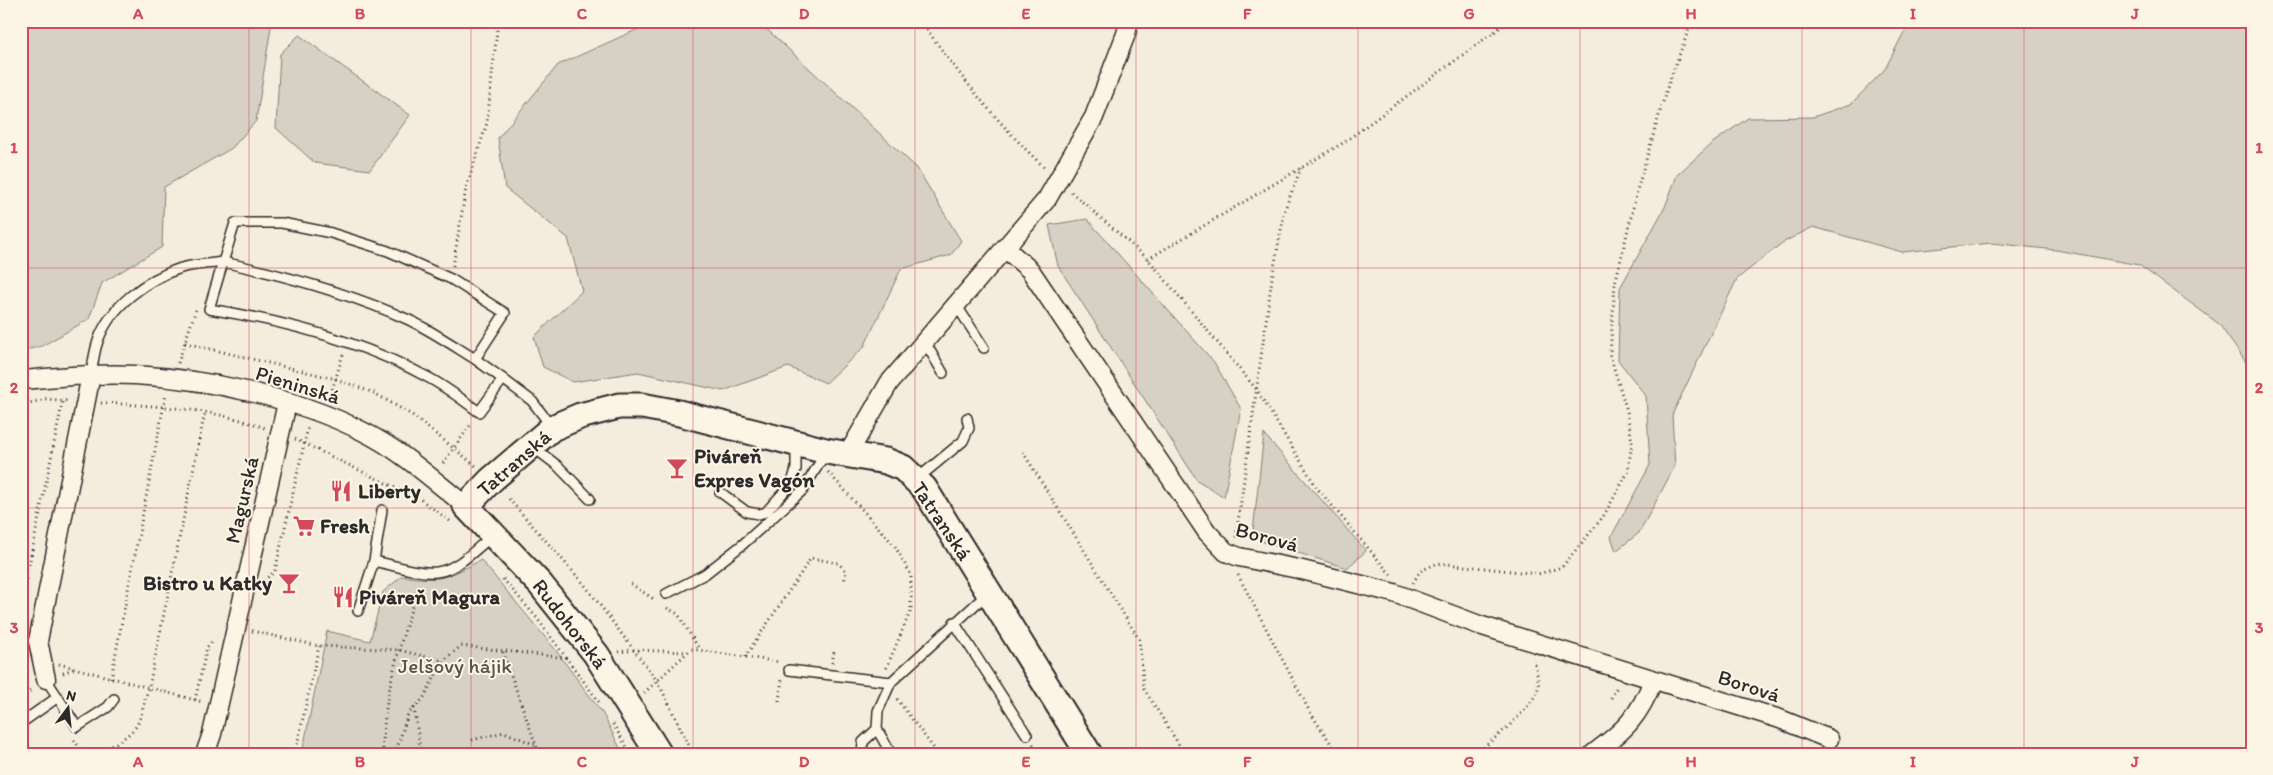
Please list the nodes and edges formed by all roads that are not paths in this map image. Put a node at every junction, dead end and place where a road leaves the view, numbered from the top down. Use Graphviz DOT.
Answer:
graph roads {
  1 [pos="1129,21"];
  2 [pos="1006,249"];
  3 [pos="223,262"];
  4 [pos="957,306"];
  5 [pos="925,342"];
  6 [pos="984,348"];
  7 [pos="475,359"];
  8 [pos="943,373"];
  9 [pos="91,375"];
  10 [pos="503,379"];
  11 [pos="21,380"];
  12 [pos="287,403"];
  13 [pos="967,418"];
  14 [pos="552,428"];
  15 [pos="796,443"];
  16 [pos="531,446"];
  17 [pos="831,456"];
  18 [pos="916,479"];
  19 [pos="720,492"];
  20 [pos="590,499"];
  21 [pos="382,510"];
  22 [pos="460,515"];
  23 [pos="494,534"];
  24 [pos="374,561"];
  25 [pos="988,592"];
  26 [pos="666,594"];
  27 [pos="358,611"];
  28 [pos="954,622"];
  29 [pos="789,670"];
  30 [pos="46,679"];
  31 [pos="1653,680"];
  32 [pos="890,682"];
  33 [pos="58,697"];
  34 [pos="114,699"];
  35 [pos="21,723"];
  36 [pos="877,729"];
  37 [pos="1027,735"];
  38 [pos="1829,739"];
  39 [pos="205,754"];
  40 [pos="659,754"];
  41 [pos="862,754"];
  42 [pos="891,754"];
  43 [pos="1089,754"];
  44 [pos="1593,754"];
  1 -- 2 [label="street"];
  2 -- 4 [label="street"];
  2 -- 31 [label="street, Borová"];
  3 -- 7 [label="lane"];
  3 -- 7 [label="lane"];
  3 -- 9 [label="lane"];
  3 -- 10 [label="lane"];
  4 -- 5 [label="street"];
  4 -- 6 [label="lane"];
  5 -- 8 [label="lane"];
  5 -- 17 [label="street"];
  7 -- 10 [label="lane"];
  9 -- 11 [label="street, Pieninská"];
  9 -- 12 [label="street, Pieninská"];
  9 -- 30 [label="street"];
  10 -- 14 [label="lane"];
  12 -- 22 [label="street, Pieninská"];
  12 -- 39 [label="street, Magurská"];
  13 -- 18 [label="lane"];
  14 -- 15 [label="street, Tatranská"];
  14 -- 16 [label="street, Tatranská"];
  15 -- 17 [label="street, Tatranská"];
  15 -- 19 [label="lane"];
  16 -- 20 [label="lane"];
  16 -- 22 [label="street, Tatranská"];
  17 -- 18 [label="street, Tatranská"];
  17 -- 26 [label="lane"];
  18 -- 25 [label="street, Tatranská"];
  21 -- 24 [label="lane"];
  22 -- 23 [label="street, Rudohorská"];
  23 -- 24 [label="lane"];
  23 -- 40 [label="street, Rudohorská"];
  24 -- 27 [label="lane"];
  25 -- 28 [label="lane"];
  25 -- 43 [label="street, Tatranská"];
  28 -- 32 [label="lane"];
  28 -- 37 [label="lane"];
  29 -- 32 [label="lane"];
  30 -- 33 [label="lane"];
  31 -- 38 [label="street, Borová"];
  31 -- 44 [label="street"];
  32 -- 36 [label="lane"];
  33 -- 34 [label="lane"];
  33 -- 35 [label="lane"];
  36 -- 41 [label="lane"];
  36 -- 42 [label="lane"];
}
